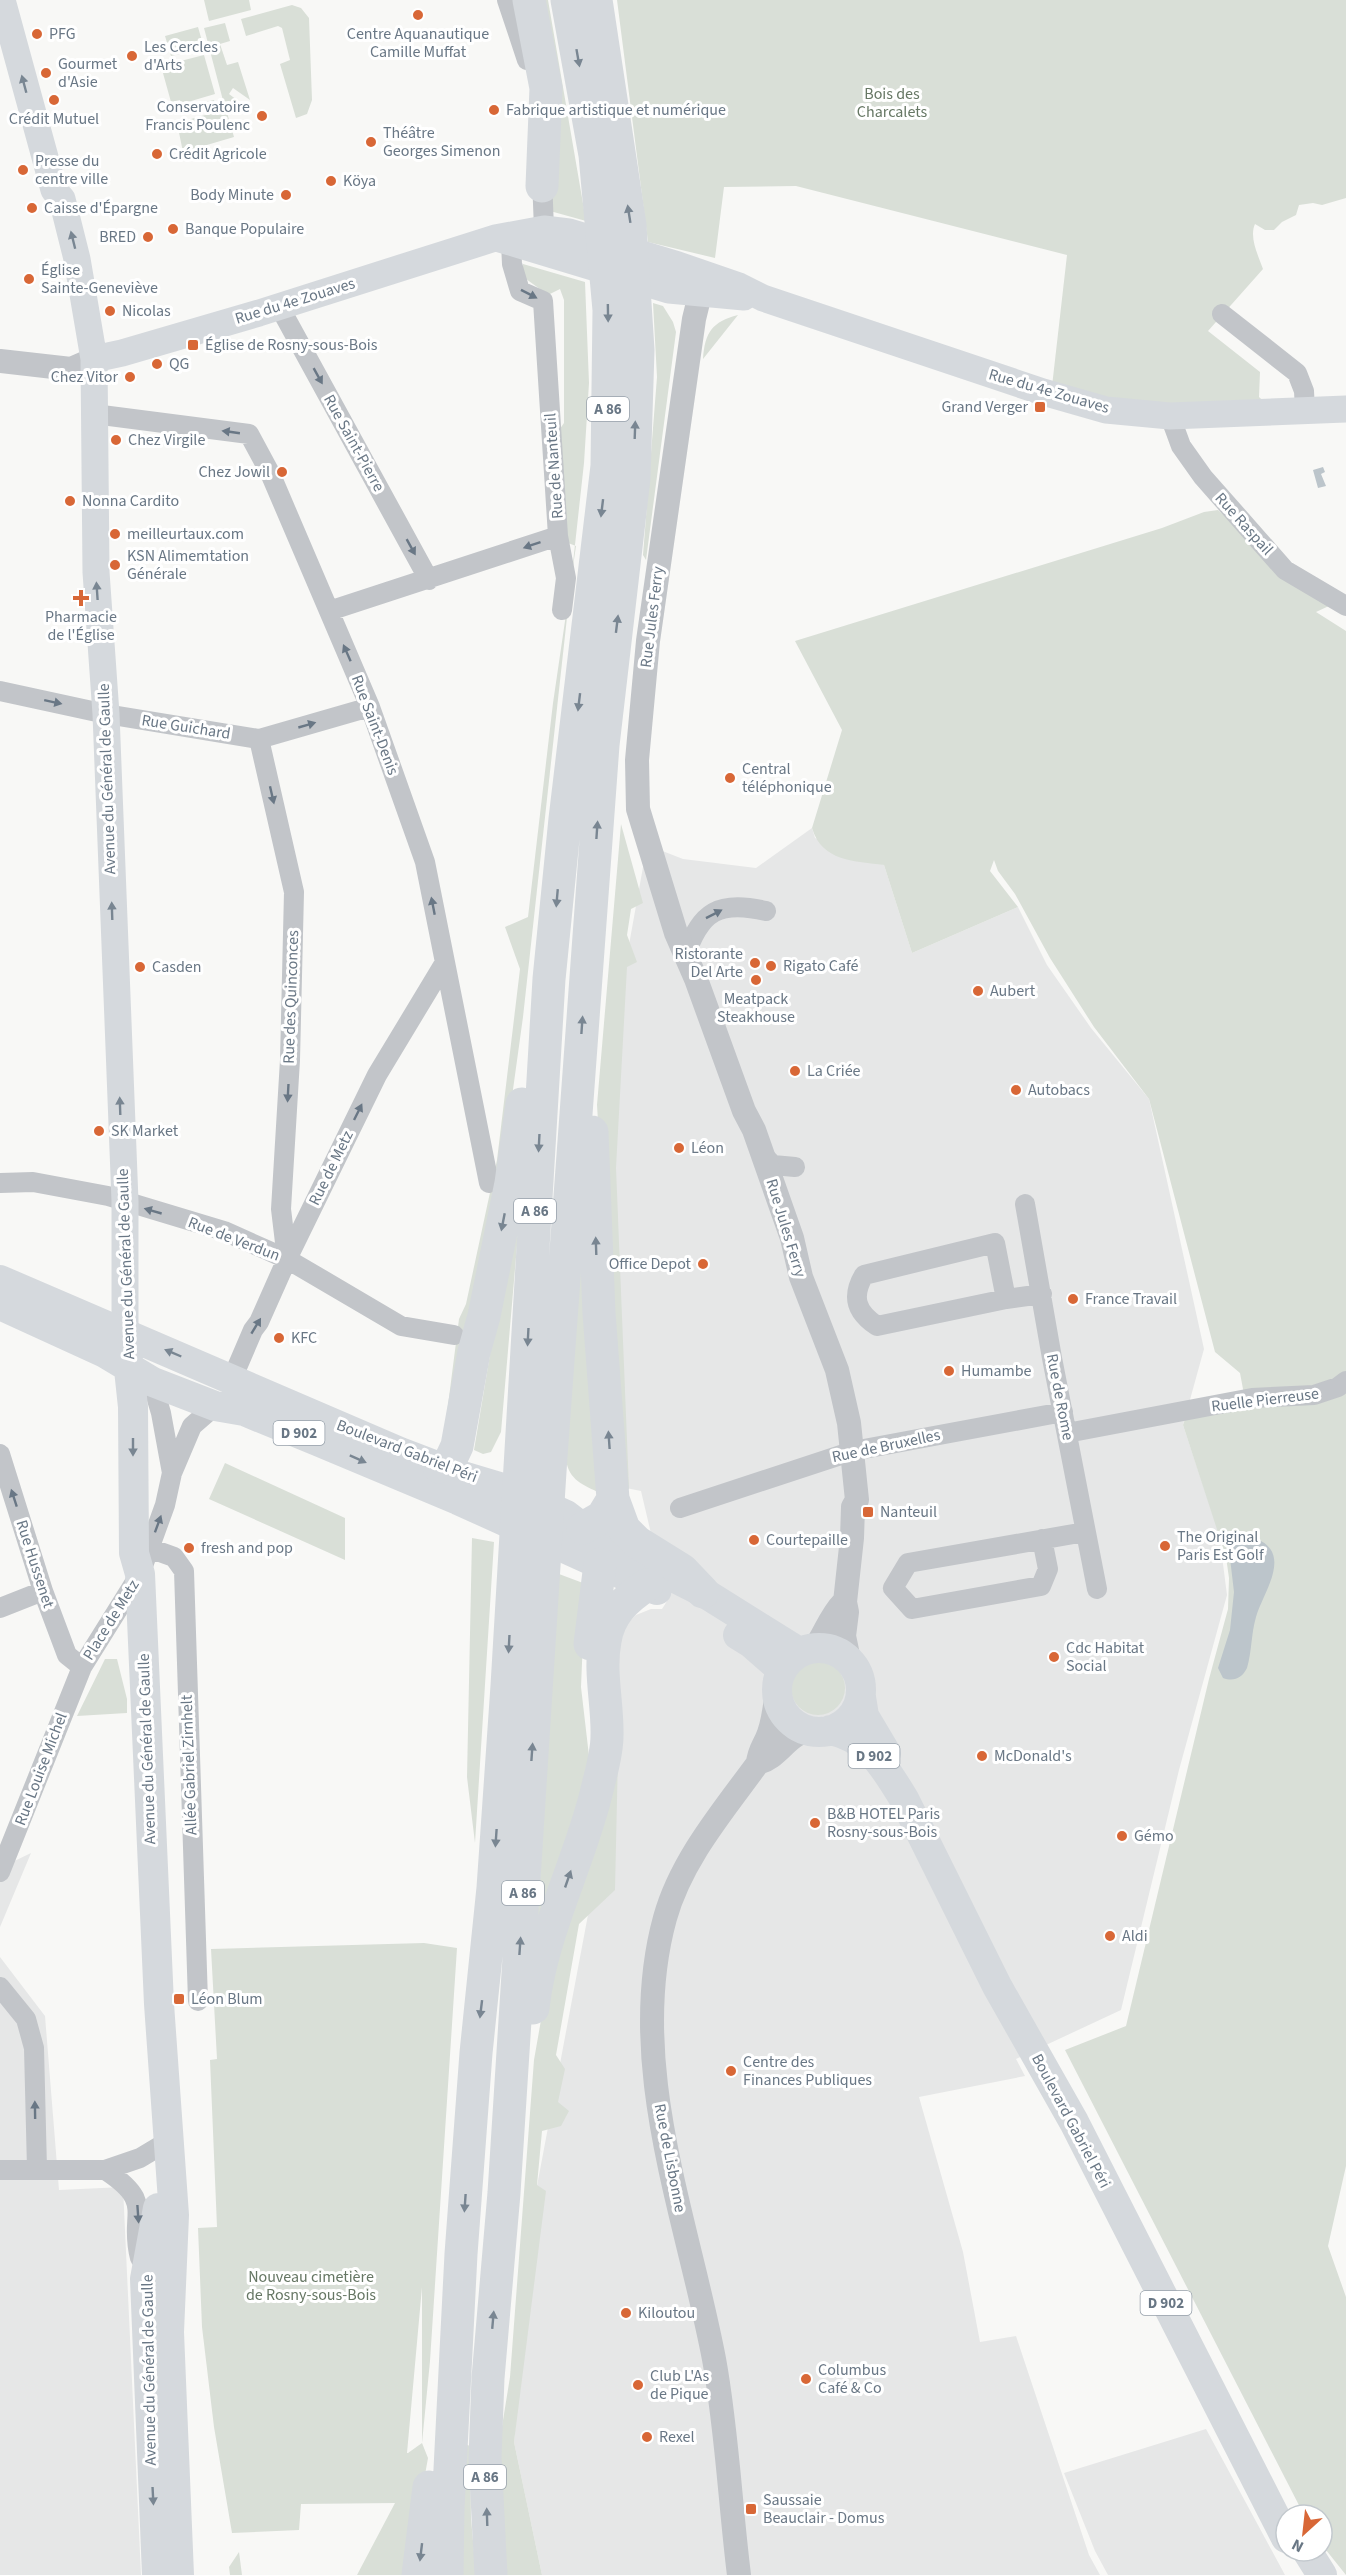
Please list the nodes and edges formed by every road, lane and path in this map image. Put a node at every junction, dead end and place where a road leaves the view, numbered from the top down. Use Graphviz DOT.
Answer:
graph roads {
  1 [pos="2,0"];
  2 [pos="507,0"];
  3 [pos="529,0"];
  4 [pos="567,0"];
  5 [pos="596,0"];
  6 [pos="542,186"];
  7 [pos="556,230"];
  8 [pos="503,240"];
  9 [pos="560,257"];
  10 [pos="703,284"];
  11 [pos="279,306"];
  12 [pos="1221,314"];
  13 [pos="94,359"];
  14 [pos="0,361"];
  15 [pos="1346,409"];
  16 [pos="1305,410"];
  17 [pos="94,414"];
  18 [pos="1170,416"];
  19 [pos="558,536"];
  20 [pos="429,579"];
  21 [pos="1346,606"];
  22 [pos="562,610"];
  23 [pos="329,611"];
  24 [pos="0,691"];
  25 [pos="370,707"];
  26 [pos="106,714"];
  27 [pos="259,739"];
  28 [pos="766,911"];
  29 [pos="685,957"];
  30 [pos="444,964"];
  31 [pos="549,979"];
  32 [pos="577,1083"];
  33 [pos="0,1183"];
  34 [pos="489,1184"];
  35 [pos="124,1201"];
  36 [pos="1025,1204"];
  37 [pos="287,1259"];
  38 [pos="0,1280"];
  39 [pos="1042,1294"];
  40 [pos="1006,1299"];
  41 [pos="11,1310"];
  42 [pos="125,1332"];
  43 [pos="454,1335"];
  44 [pos="232,1378"];
  45 [pos="1346,1381"];
  46 [pos="138,1384"];
  47 [pos="215,1406"];
  48 [pos="1063,1412"];
  49 [pos="1066,1433"];
  50 [pos="367,1437"];
  51 [pos="847,1452"];
  52 [pos="0,1454"];
  53 [pos="451,1471"];
  54 [pos="172,1473"];
  55 [pos="613,1499"];
  56 [pos="472,1507"];
  57 [pos="680,1508"];
  58 [pos="583,1528"];
  59 [pos="1085,1532"];
  60 [pos="540,1537"];
  61 [pos="1042,1539"];
  62 [pos="145,1561"];
  63 [pos="600,1563"];
  64 [pos="647,1585"];
  65 [pos="527,1589"];
  66 [pos="1097,1589"];
  67 [pos="43,1591"];
  68 [pos="703,1592"];
  69 [pos="845,1602"];
  70 [pos="0,1608"];
  71 [pos="849,1660"];
  72 [pos="793,1665"];
  73 [pos="82,1667"];
  74 [pos="861,1697"];
  75 [pos="819,1730"];
  76 [pos="602,1762"];
  77 [pos="758,1763"];
  78 [pos="0,1872"];
  79 [pos="0,1987"];
  80 [pos="198,2001"];
  81 [pos="170,2154"];
  82 [pos="37,2169"];
  83 [pos="0,2170"];
  84 [pos="105,2170"];
  85 [pos="504,2193"];
  86 [pos="145,2279"];
  87 [pos="454,2414"];
  88 [pos="1279,2503"];
  89 [pos="1274,2514"];
  90 [pos="157,2575"];
  91 [pos="179,2575"];
  92 [pos="418,2575"];
  93 [pos="447,2575"];
  94 [pos="491,2575"];
  95 [pos="739,2575"];
  13 -- 1 [label="main road, Avenue du Général de Gaulle, one-way"];
  2 -- 6 [label="street"];
  3 -- 6 [label="highway"];
  4 -- 31 [label="highway, A 86, one-way"];
  32 -- 5 [label="highway, A 86, one-way"];
  6 -- 7 [label="street"];
  7 -- 8 [label="main road, Rue du 4e Zouaves"];
  7 -- 9 [label="street"];
  7 -- 10 [label="main road, Rue du 4e Zouaves"];
  8 -- 9 [label="main road, Rue du 4e Zouaves"];
  8 -- 11 [label="main road, Rue du 4e Zouaves"];
  8 -- 19 [label="street, Rue de Nanteuil, one-way"];
  9 -- 10 [label="main road, Rue du 4e Zouaves"];
  10 -- 18 [label="main road, Rue du 4e Zouaves"];
  10 -- 29 [label="street, Rue Jules Ferry"];
  11 -- 13 [label="main road, Rue du 4e Zouaves"];
  11 -- 20 [label="street, Rue Saint-Pierre, one-way"];
  12 -- 16 [label="street"];
  13 -- 14 [label="street"];
  13 -- 17 [label="main road, Avenue du Général de Gaulle"];
  15 -- 16 [label="main road, Rue du 4e Zouaves"];
  16 -- 18 [label="main road, Rue du 4e Zouaves"];
  23 -- 17 [label="street, Rue Saint-Denis, one-way"];
  26 -- 17 [label="main road, Avenue du Général de Gaulle, one-way"];
  18 -- 21 [label="street, Rue Raspail"];
  19 -- 20 [label="street, Rue de Nanteuil, one-way"];
  19 -- 22 [label="street"];
  20 -- 23 [label="street, Rue de Nanteuil"];
  25 -- 23 [label="street, Rue Saint-Denis, one-way"];
  24 -- 26 [label="street, Rue Guichard, one-way"];
  27 -- 25 [label="street, Rue Guichard, one-way"];
  30 -- 25 [label="street, Rue Saint-Denis, one-way"];
  26 -- 27 [label="street, Rue Guichard"];
  35 -- 26 [label="main road, Avenue du Général de Gaulle, one-way"];
  27 -- 37 [label="street, Rue des Quinconces, one-way"];
  29 -- 28 [label="street, one-way"];
  29 -- 51 [label="street, Rue Jules Ferry"];
  29 -- 51 [label="street, Rue Jules Ferry"];
  30 -- 34 [label="street, Rue Saint-Denis"];
  37 -- 30 [label="street, Rue de Metz, one-way"];
  31 -- 53 [label="highway, one-way"];
  31 -- 65 [label="highway, A 86, one-way"];
  55 -- 32 [label="highway, one-way"];
  32 -- 65 [label="highway, A 86"];
  33 -- 35 [label="street, Rue de Verdun"];
  37 -- 35 [label="street, Rue de Verdun, one-way"];
  35 -- 42 [label="main road, Avenue du Général de Gaulle"];
  36 -- 39 [label="street, Rue de Rome"];
  37 -- 43 [label="street, Rue de Verdun"];
  44 -- 37 [label="street, Rue de Metz, one-way"];
  38 -- 42 [label="main road, Boulevard Gabriel Péri / D 902"];
  39 -- 40 [label="street"];
  39 -- 48 [label="street, Rue de Rome"];
  40 -- 40 [label="street"];
  41 -- 42 [label="main road"];
  41 -- 46 [label="main road, Boulevard Gabriel Péri / D 902"];
  44 -- 42 [label="main road, Boulevard Gabriel Péri / D 902, one-way"];
  42 -- 46 [label="main road, Avenue du Général de Gaulle"];
  44 -- 50 [label="main road, Boulevard Gabriel Péri / D 902"];
  45 -- 49 [label="street, Ruelle Pierreuse"];
  46 -- 47 [label="main road, Boulevard Gabriel Péri / D 902"];
  46 -- 50 [label="main road"];
  46 -- 54 [label="street"];
  46 -- 62 [label="main road, Avenue du Général de Gaulle, one-way"];
  47 -- 54 [label="street"];
  47 -- 56 [label="main road, Boulevard Gabriel Péri / D 902, one-way"];
  48 -- 49 [label="street, Rue de Rome"];
  48 -- 51 [label="street, Rue de Bruxelles"];
  49 -- 59 [label="street, Rue de Rome"];
  50 -- 53 [label="main road, Boulevard Gabriel Péri / D 902"];
  51 -- 57 [label="street, Rue de Bruxelles"];
  51 -- 69 [label="street, Rue Jules Ferry"];
  67 -- 52 [label="street, Rue Hussenet, one-way"];
  53 -- 56 [label="main road"];
  53 -- 58 [label="main road, Boulevard Gabriel Péri / D 902"];
  62 -- 54 [label="street, one-way"];
  55 -- 58 [label="highway"];
  55 -- 68 [label="highway"];
  56 -- 60 [label="main road, Boulevard Gabriel Péri / D 902"];
  58 -- 60 [label="main road"];
  58 -- 63 [label="main road"];
  58 -- 68 [label="main road, Boulevard Gabriel Péri / D 902"];
  59 -- 61 [label="street"];
  59 -- 66 [label="street, Rue de Rome"];
  60 -- 63 [label="main road, Boulevard Gabriel Péri / D 902"];
  61 -- 61 [label="street"];
  62 -- 73 [label="street, Place de Metz"];
  62 -- 80 [label="street, Allée Gabriel Zirnhelt"];
  62 -- 81 [label="main road, Avenue du Général de Gaulle"];
  63 -- 64 [label="main road, Boulevard Gabriel Péri / D 902"];
  63 -- 76 [label="highway"];
  64 -- 72 [label="main road, Boulevard Gabriel Péri / D 902"];
  64 -- 76 [label="highway"];
  85 -- 65 [label="highway, A 86, one-way"];
  65 -- 87 [label="highway, A 86, one-way"];
  67 -- 70 [label="street"];
  67 -- 73 [label="street, Rue Hussenet"];
  68 -- 72 [label="main road, Boulevard Gabriel Péri / D 902"];
  69 -- 71 [label="street, Rue Jules Ferry"];
  69 -- 72 [label="street, Rue Jules Ferry"];
  71 -- 72 [label="main road"];
  71 -- 74 [label="main road"];
  72 -- 75 [label="main road"];
  72 -- 77 [label="street, Rue de Lisbonne"];
  73 -- 78 [label="street, Rue Louise Michel"];
  74 -- 75 [label="main road"];
  74 -- 88 [label="main road, Boulevard Gabriel Péri / D 902"];
  75 -- 77 [label="street, Rue de Lisbonne"];
  75 -- 89 [label="main road, Boulevard Gabriel Péri / D 902"];
  85 -- 76 [label="highway, one-way"];
  77 -- 95 [label="street, Rue de Lisbonne"];
  82 -- 79 [label="street, one-way"];
  81 -- 84 [label="street"];
  81 -- 86 [label="main road, Avenue du Général de Gaulle"];
  81 -- 91 [label="main road, Avenue du Général de Gaulle"];
  82 -- 83 [label="street"];
  82 -- 84 [label="street"];
  84 -- 86 [label="street, one-way"];
  94 -- 85 [label="highway, A 86, one-way"];
  86 -- 90 [label="main road, Avenue du Général de Gaulle, one-way"];
  87 -- 92 [label="highway, one-way"];
  87 -- 93 [label="highway, A 86"];
}
